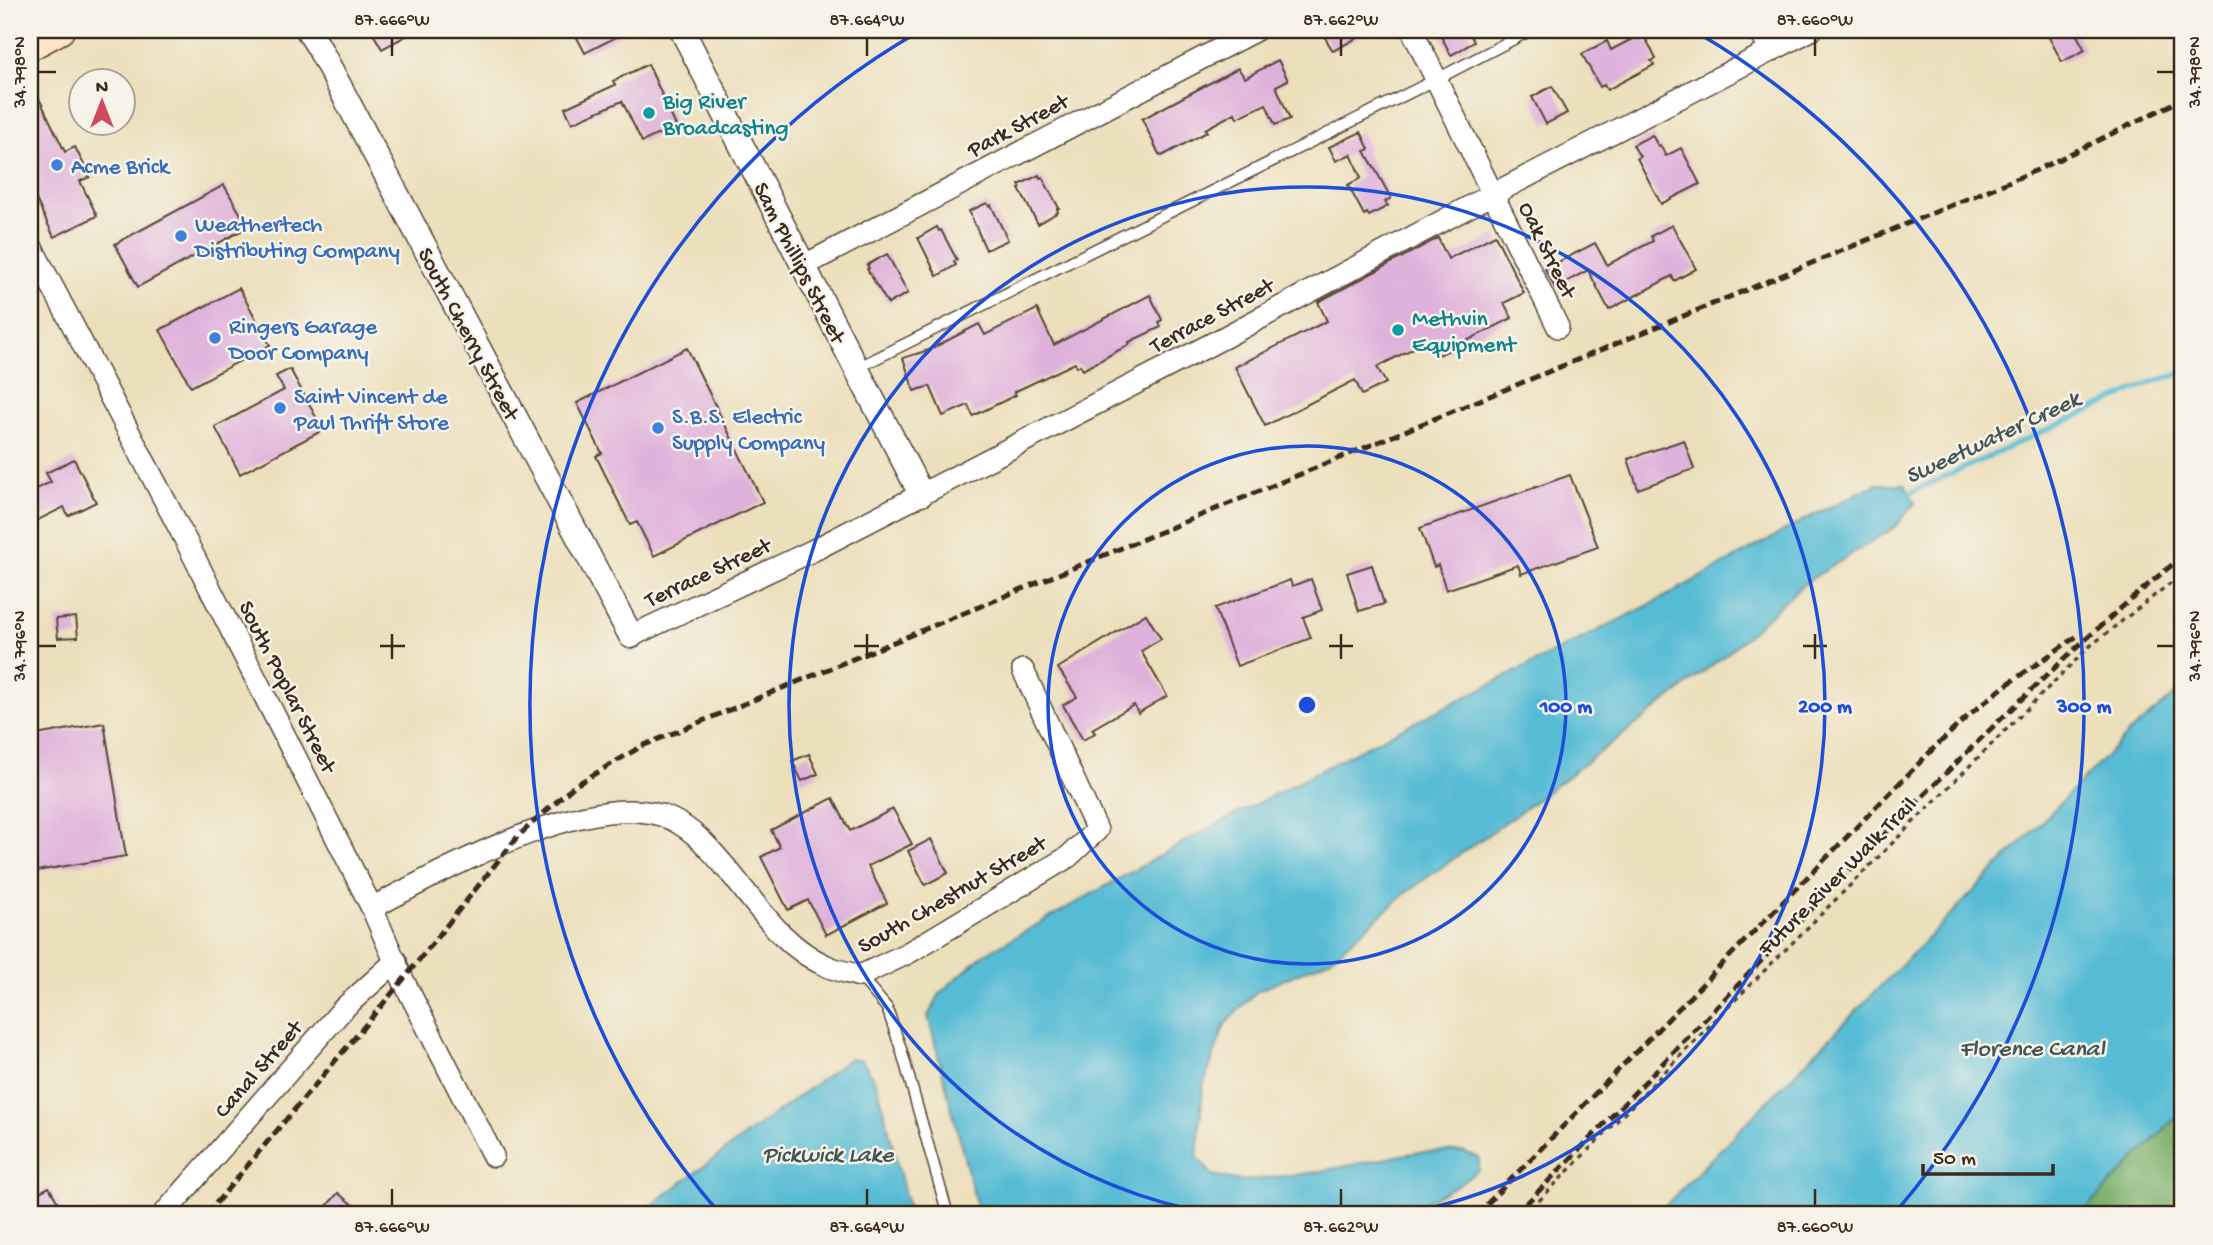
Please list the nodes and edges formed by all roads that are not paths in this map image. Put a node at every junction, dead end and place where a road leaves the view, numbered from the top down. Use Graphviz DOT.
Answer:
graph roads {
  1 [pos="60,30"];
  2 [pos="308,30"];
  3 [pos="682,30"];
  4 [pos="1256,30"];
  5 [pos="1412,30"];
  6 [pos="1531,30"];
  7 [pos="1759,30"];
  8 [pos="1811,30"];
  9 [pos="30,46"];
  10 [pos="1771,51"];
  11 [pos="1437,79"];
  12 [pos="1493,194"];
  13 [pos="30,244"];
  14 [pos="803,266"];
  15 [pos="1558,327"];
  16 [pos="857,368"];
  17 [pos="921,494"];
  18 [pos="631,636"];
  19 [pos="1023,670"];
  20 [pos="372,908"];
  21 [pos="396,961"];
  22 [pos="860,976"];
  23 [pos="494,1156"];
  24 [pos="163,1215"];
  25 [pos="948,1215"];
  1 -- 9 [label="main road"];
  2 -- 18 [label="street, South Cherry Street"];
  3 -- 14 [label="street, Sam Phillips Street"];
  4 -- 14 [label="street, Park Street"];
  5 -- 11 [label="street, Oak Street"];
  6 -- 11 [label="lane"];
  7 -- 10 [label="street"];
  8 -- 10 [label="street, Terrace Street"];
  10 -- 12 [label="street, Terrace Street"];
  11 -- 12 [label="street, Oak Street"];
  11 -- 16 [label="lane"];
  12 -- 15 [label="street, Oak Street"];
  12 -- 17 [label="street, Terrace Street"];
  13 -- 20 [label="street, South Poplar Street"];
  14 -- 16 [label="street, Sam Phillips Street"];
  16 -- 17 [label="street, Sam Phillips Street"];
  17 -- 18 [label="street, Terrace Street"];
  19 -- 22 [label="street, South Chestnut Street"];
  20 -- 21 [label="street, South Poplar Street"];
  20 -- 22 [label="street, South Chestnut Street"];
  21 -- 23 [label="street, South Poplar Street"];
  21 -- 24 [label="street, Canal Street"];
  22 -- 25 [label="lane"];
}
